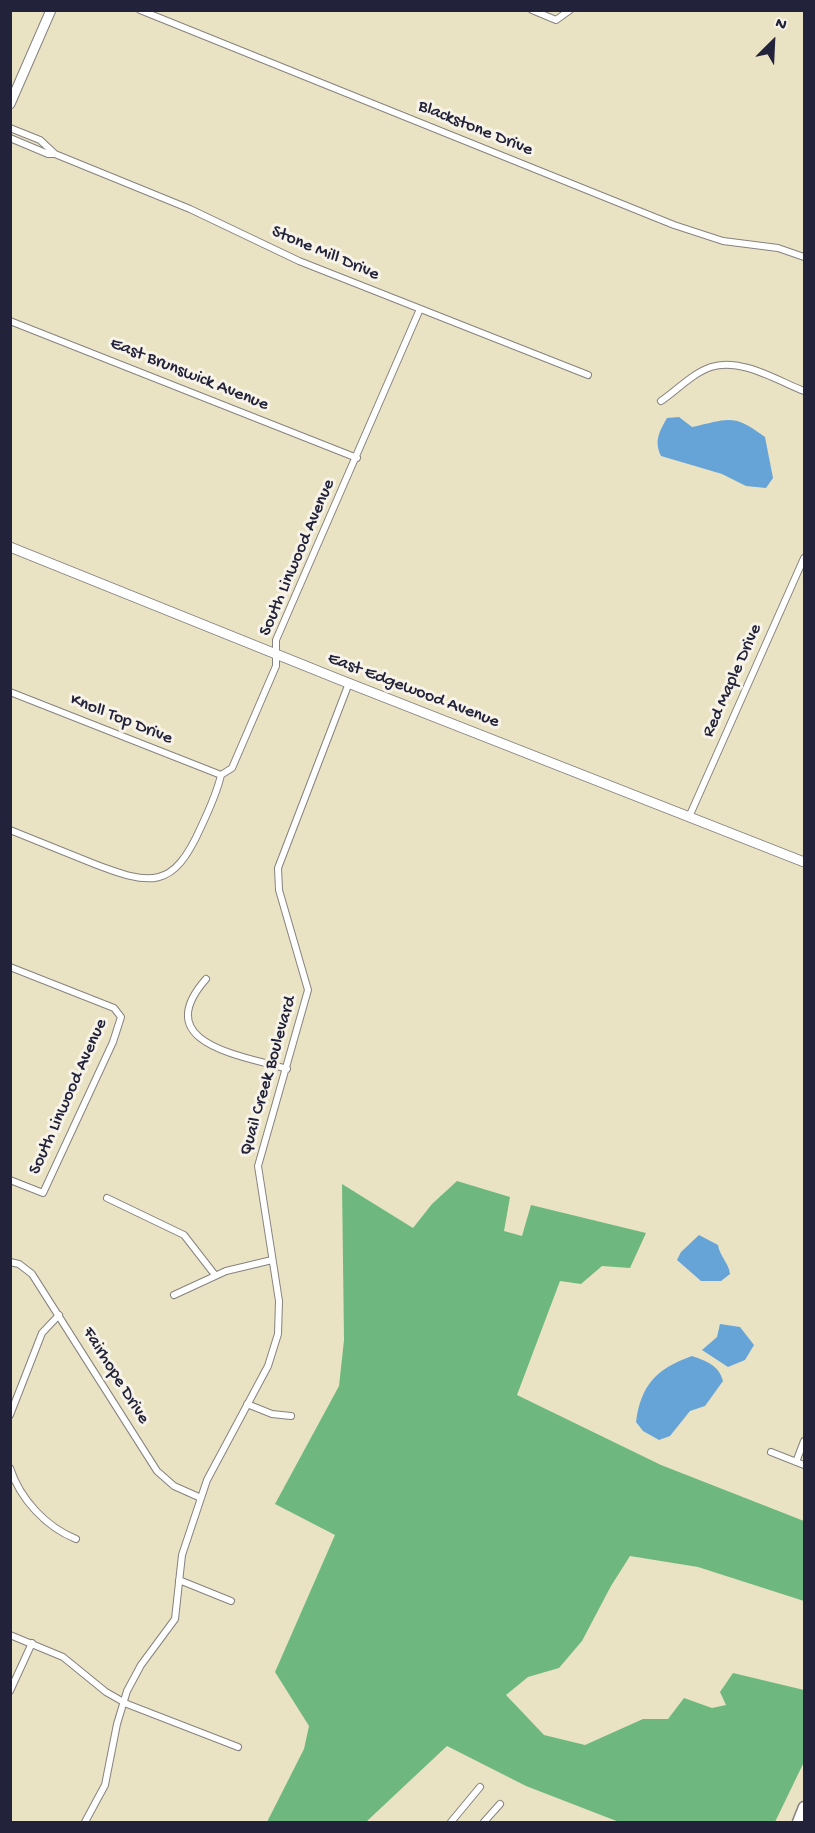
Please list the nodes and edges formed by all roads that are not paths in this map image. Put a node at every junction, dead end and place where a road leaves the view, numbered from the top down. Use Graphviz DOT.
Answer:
graph roads {
  1 [pos="51,10"];
  2 [pos="140,10"];
  3 [pos="532,10"];
  4 [pos="570,10"];
  5 [pos="10,104"];
  6 [pos="10,128"];
  7 [pos="10,138"];
  8 [pos="55,154"];
  9 [pos="804,257"];
  10 [pos="420,309"];
  11 [pos="10,321"];
  12 [pos="588,375"];
  13 [pos="804,391"];
  14 [pos="661,401"];
  15 [pos="357,458"];
  16 [pos="10,547"];
  17 [pos="804,558"];
  18 [pos="276,654"];
  19 [pos="349,683"];
  20 [pos="10,692"];
  21 [pos="221,775"];
  22 [pos="689,817"];
  23 [pos="10,830"];
  24 [pos="804,862"];
  25 [pos="10,967"];
  26 [pos="206,979"];
  27 [pos="287,1069"];
  28 [pos="10,1180"];
  29 [pos="107,1198"];
  30 [pos="272,1260"];
  31 [pos="10,1262"];
  32 [pos="215,1275"];
  33 [pos="174,1294"];
  34 [pos="59,1315"];
  35 [pos="247,1404"];
  36 [pos="10,1415"];
  37 [pos="291,1416"];
  38 [pos="804,1441"];
  39 [pos="771,1452"];
  40 [pos="796,1461"];
  41 [pos="804,1465"];
  42 [pos="10,1468"];
  43 [pos="12,1479"];
  44 [pos="201,1498"];
  45 [pos="76,1539"];
  46 [pos="179,1580"];
  47 [pos="231,1601"];
  48 [pos="10,1635"];
  49 [pos="32,1643"];
  50 [pos="10,1691"];
  51 [pos="123,1701"];
  52 [pos="238,1747"];
  53 [pos="480,1787"];
  54 [pos="500,1804"];
  55 [pos="804,1807"];
  56 [pos="85,1822"];
  57 [pos="451,1822"];
  58 [pos="484,1822"];
  59 [pos="798,1822"];
  1 -- 5 [label="main road"];
  2 -- 9 [label="street, Blackstone Drive"];
  3 -- 4 [label="street"];
  6 -- 8 [label="street, Stone Mill Drive"];
  7 -- 8 [label="street, Stone Mill Drive"];
  8 -- 10 [label="street, Stone Mill Drive"];
  10 -- 12 [label="street, Stone Mill Drive"];
  10 -- 15 [label="street, South Linwood Avenue"];
  11 -- 15 [label="street, East Brunswick Avenue"];
  13 -- 14 [label="street"];
  15 -- 18 [label="street, South Linwood Avenue"];
  16 -- 18 [label="main road, East Edgewood Avenue"];
  17 -- 22 [label="street, Red Maple Drive"];
  18 -- 19 [label="main road, East Edgewood Avenue"];
  18 -- 21 [label="street, South Linwood Avenue"];
  19 -- 22 [label="main road, East Edgewood Avenue"];
  19 -- 27 [label="street, Quail Creek Boulevard"];
  20 -- 21 [label="street, Knoll Top Drive"];
  21 -- 23 [label="street, South Linwood Avenue"];
  22 -- 24 [label="main road, East Edgewood Avenue"];
  25 -- 28 [label="street, South Linwood Avenue"];
  26 -- 27 [label="street"];
  27 -- 30 [label="street, Quail Creek Boulevard"];
  29 -- 32 [label="street"];
  30 -- 32 [label="street"];
  30 -- 35 [label="street, Quail Creek Boulevard"];
  31 -- 34 [label="street, Fairhope Drive"];
  32 -- 33 [label="street"];
  34 -- 36 [label="street"];
  34 -- 44 [label="street, Fairhope Drive"];
  35 -- 37 [label="street"];
  35 -- 44 [label="street, Quail Creek Boulevard"];
  38 -- 40 [label="street"];
  39 -- 40 [label="street"];
  40 -- 41 [label="street"];
  42 -- 43 [label="street"];
  43 -- 45 [label="street"];
  44 -- 46 [label="street, Quail Creek Boulevard"];
  46 -- 47 [label="street"];
  46 -- 51 [label="street, Quail Creek Boulevard"];
  48 -- 49 [label="street"];
  49 -- 50 [label="street"];
  49 -- 51 [label="street"];
  51 -- 52 [label="street"];
  51 -- 56 [label="street, Quail Creek Boulevard"];
  53 -- 57 [label="street"];
  54 -- 58 [label="street"];
  55 -- 59 [label="main road"];
}
